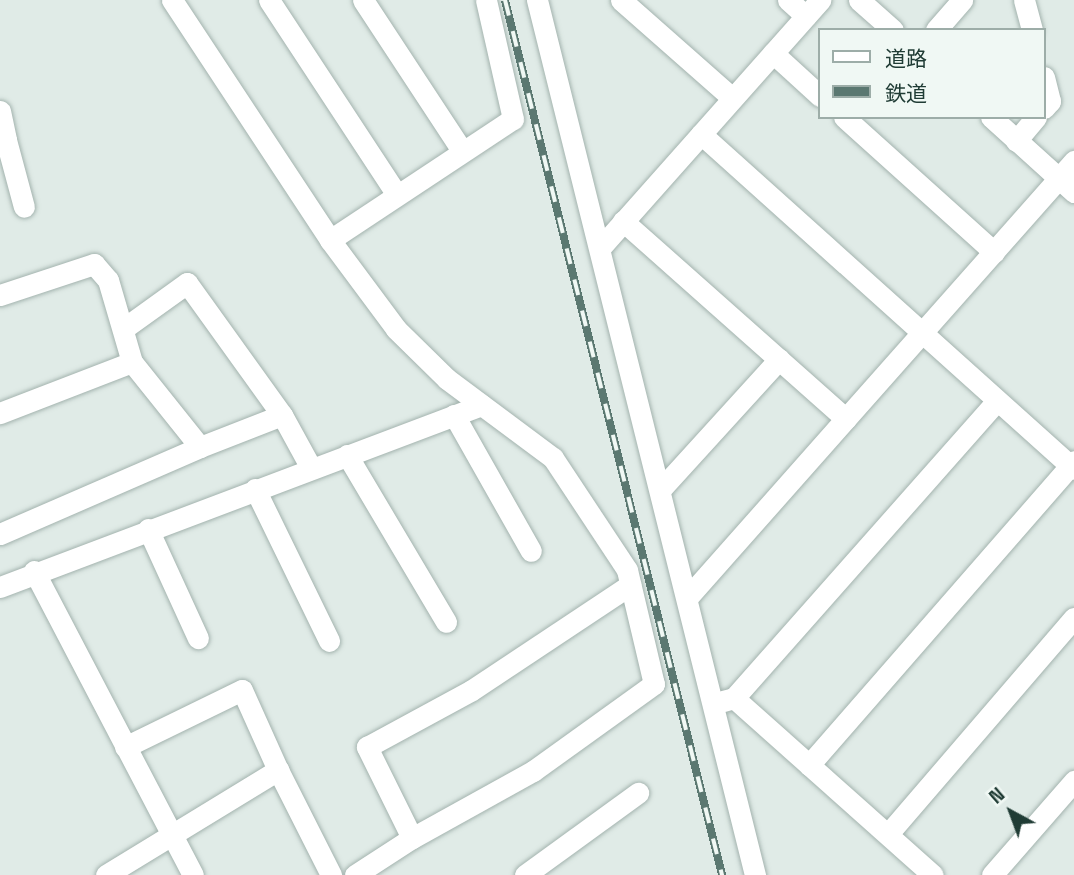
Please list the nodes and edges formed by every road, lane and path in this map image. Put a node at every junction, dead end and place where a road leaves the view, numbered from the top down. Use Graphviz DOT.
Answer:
graph roads {
  1 [pos="172,0"];
  2 [pos="269,0"];
  3 [pos="363,0"];
  4 [pos="486,0"];
  5 [pos="537,0"];
  6 [pos="621,0"];
  7 [pos="788,0"];
  8 [pos="820,0"];
  9 [pos="859,0"];
  10 [pos="962,0"];
  11 [pos="1024,0"];
  12 [pos="806,16"];
  13 [pos="891,28"];
  14 [pos="938,28"];
  15 [pos="1031,28"];
  16 [pos="773,53"];
  17 [pos="1046,86"];
  18 [pos="818,94"];
  19 [pos="732,99"];
  20 [pos="1046,106"];
  21 [pos="0,111"];
  22 [pos="846,119"];
  23 [pos="992,119"];
  24 [pos="1034,119"];
  25 [pos="701,134"];
  26 [pos="3,140"];
  27 [pos="1016,141"];
  28 [pos="462,151"];
  29 [pos="1074,161"];
  30 [pos="1066,185"];
  31 [pos="397,195"];
  32 [pos="24,207"];
  33 [pos="623,221"];
  34 [pos="330,240"];
  35 [pos="600,248"];
  36 [pos="994,252"];
  37 [pos="0,295"];
  38 [pos="123,329"];
  39 [pos="920,334"];
  40 [pos="779,359"];
  41 [pos="132,362"];
  42 [pos="997,401"];
  43 [pos="482,405"];
  44 [pos="0,413"];
  45 [pos="282,415"];
  46 [pos="454,415"];
  47 [pos="846,419"];
  48 [pos="200,447"];
  49 [pos="347,454"];
  50 [pos="1073,465"];
  51 [pos="311,468"];
  52 [pos="255,489"];
  53 [pos="660,490"];
  54 [pos="148,529"];
  55 [pos="0,534"];
  56 [pos="531,551"];
  57 [pos="34,572"];
  58 [pos="630,584"];
  59 [pos="0,587"];
  60 [pos="687,597"];
  61 [pos="1074,618"];
  62 [pos="446,622"];
  63 [pos="198,638"];
  64 [pos="329,641"];
  65 [pos="724,700"];
  66 [pos="125,747"];
  67 [pos="809,765"];
  68 [pos="278,770"];
  69 [pos="1074,781"];
  70 [pos="638,793"];
  71 [pos="888,834"];
  72 [pos="171,835"];
  73 [pos="412,838"];
  74 [pos="757,872"];
  75 [pos="106,875"];
  76 [pos="193,875"];
  77 [pos="331,875"];
  78 [pos="355,875"];
  79 [pos="526,875"];
  80 [pos="933,875"];
  81 [pos="992,875"];
  1 -- 34 [label="street"];
  2 -- 31 [label="street"];
  3 -- 28 [label="street"];
  4 -- 28 [label="street"];
  5 -- 35 [label="street"];
  6 -- 19 [label="street"];
  7 -- 12 [label="street"];
  8 -- 12 [label="street"];
  9 -- 13 [label="street"];
  10 -- 14 [label="street"];
  11 -- 15 [label="street"];
  12 -- 16 [label="street"];
  16 -- 18 [label="street"];
  16 -- 19 [label="street"];
  17 -- 20 [label="street"];
  19 -- 25 [label="street"];
  21 -- 26 [label="street"];
  22 -- 36 [label="street"];
  23 -- 27 [label="street"];
  24 -- 27 [label="street"];
  25 -- 33 [label="street"];
  25 -- 39 [label="street"];
  26 -- 32 [label="street"];
  27 -- 30 [label="street"];
  28 -- 31 [label="street"];
  29 -- 30 [label="street"];
  30 -- 36 [label="street"];
  31 -- 34 [label="street"];
  33 -- 35 [label="street"];
  33 -- 40 [label="street"];
  34 -- 43 [label="street"];
  35 -- 53 [label="street"];
  36 -- 39 [label="street"];
  37 -- 38 [label="street"];
  38 -- 41 [label="street"];
  38 -- 45 [label="street"];
  39 -- 42 [label="street"];
  39 -- 47 [label="street"];
  40 -- 47 [label="street"];
  40 -- 53 [label="street"];
  41 -- 44 [label="street"];
  41 -- 48 [label="street"];
  42 -- 50 [label="street"];
  42 -- 65 [label="street"];
  43 -- 46 [label="street"];
  43 -- 58 [label="street"];
  45 -- 48 [label="street"];
  45 -- 51 [label="street"];
  46 -- 49 [label="street"];
  46 -- 56 [label="street"];
  47 -- 60 [label="street"];
  48 -- 55 [label="street"];
  49 -- 51 [label="street"];
  49 -- 62 [label="street"];
  50 -- 67 [label="street"];
  51 -- 52 [label="street"];
  52 -- 54 [label="street"];
  52 -- 64 [label="street"];
  53 -- 60 [label="street"];
  54 -- 57 [label="street"];
  54 -- 63 [label="street"];
  57 -- 59 [label="street"];
  57 -- 66 [label="street"];
  58 -- 73 [label="street"];
  58 -- 73 [label="street"];
  60 -- 65 [label="street"];
  61 -- 71 [label="street"];
  65 -- 67 [label="street"];
  65 -- 74 [label="street"];
  66 -- 68 [label="street"];
  66 -- 72 [label="street"];
  67 -- 71 [label="street"];
  68 -- 72 [label="street"];
  68 -- 77 [label="street"];
  69 -- 81 [label="street"];
  70 -- 79 [label="street"];
  71 -- 80 [label="street"];
  72 -- 75 [label="street"];
  72 -- 76 [label="street"];
  73 -- 78 [label="street"];
}
